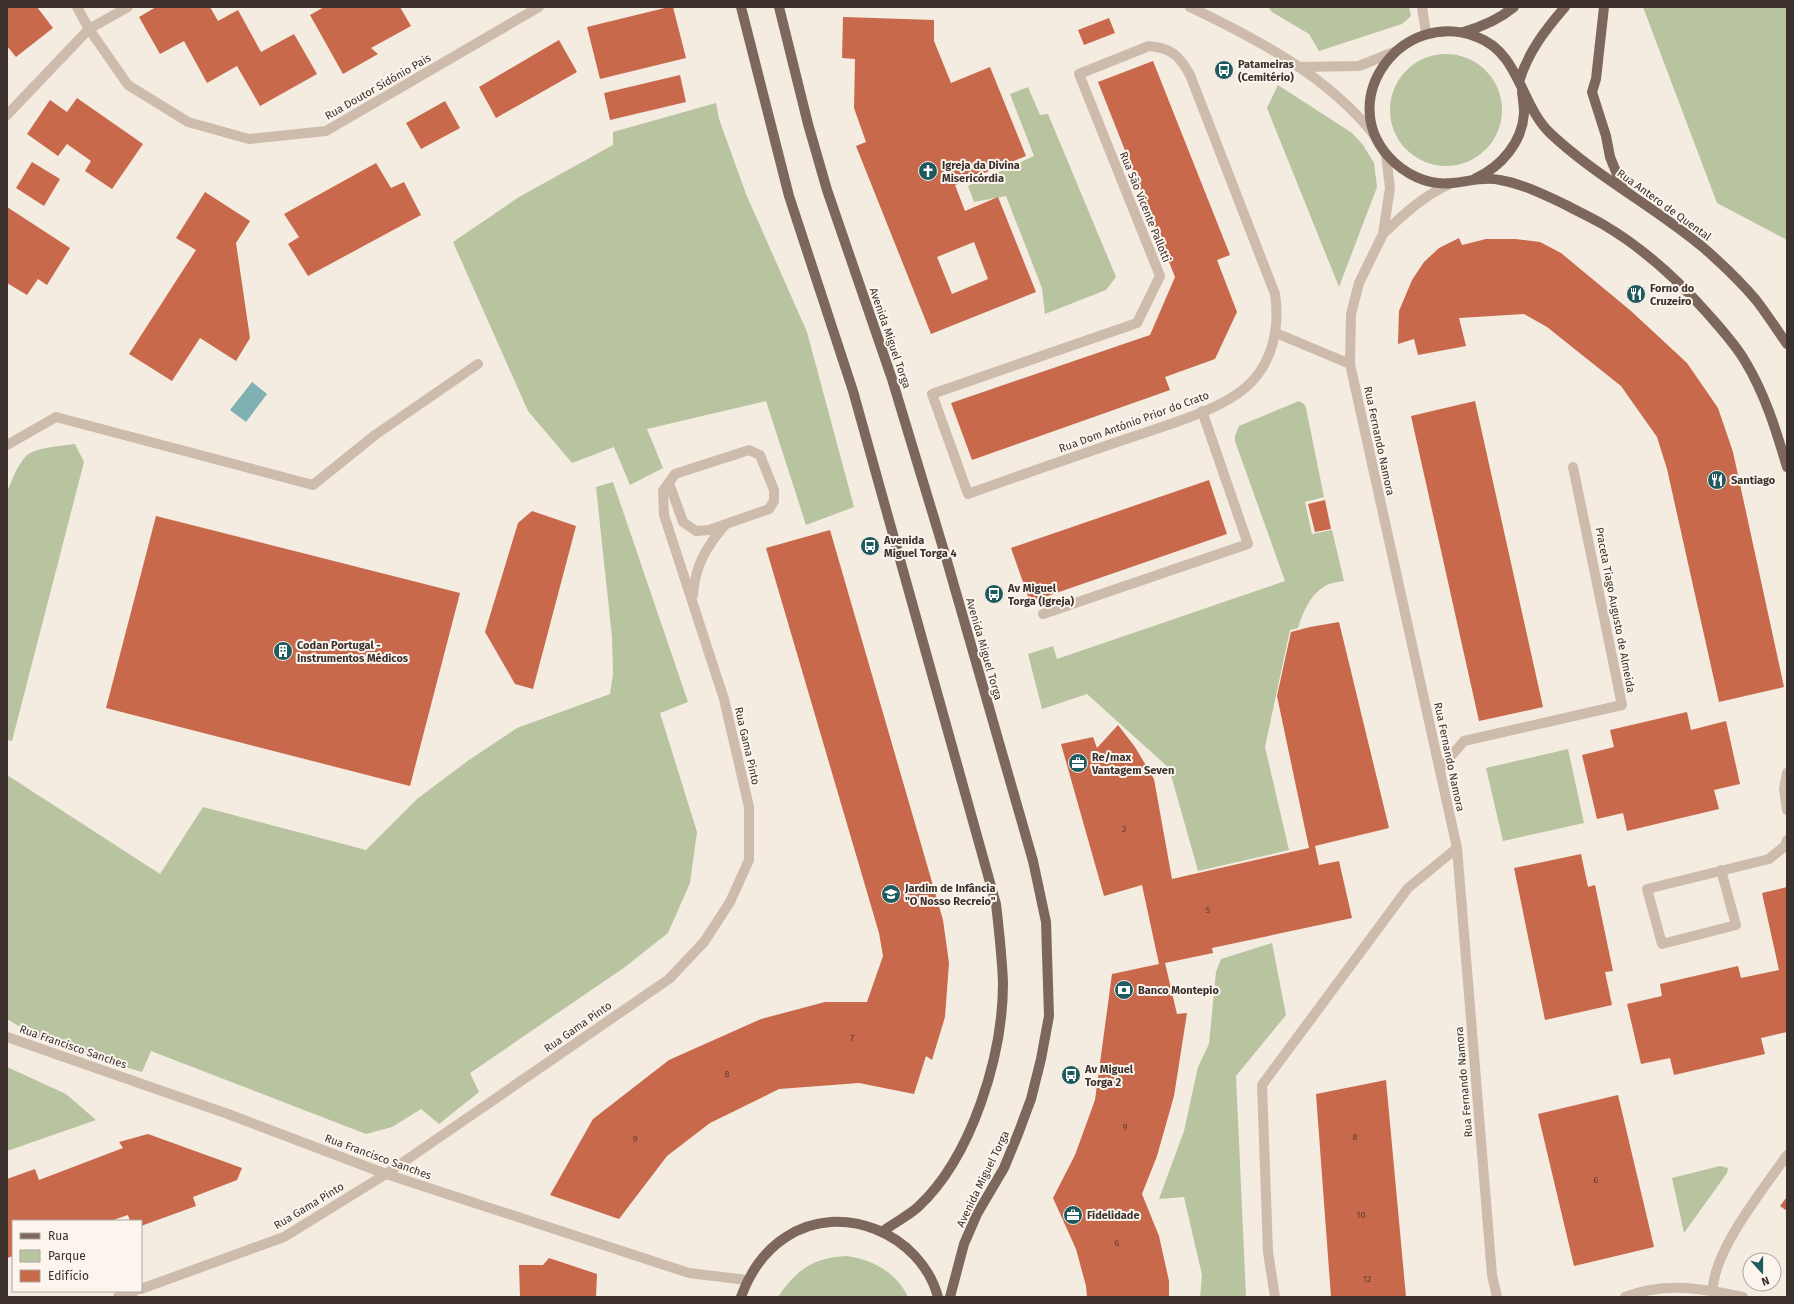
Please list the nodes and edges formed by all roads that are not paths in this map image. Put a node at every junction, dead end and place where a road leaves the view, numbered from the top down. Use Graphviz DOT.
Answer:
graph roads {
  1 [pos="77,7"];
  2 [pos="128,7"];
  3 [pos="539,7"];
  4 [pos="741,7"];
  5 [pos="779,7"];
  6 [pos="1190,7"];
  7 [pos="1422,7"];
  8 [pos="1514,7"];
  9 [pos="1565,7"];
  10 [pos="1604,7"];
  11 [pos="89,29"];
  12 [pos="1463,32"];
  13 [pos="1426,33"];
  14 [pos="1394,52"];
  15 [pos="1174,53"];
  16 [pos="1300,67"];
  17 [pos="1521,86"];
  18 [pos="7,115"];
  19 [pos="1377,138"];
  20 [pos="1386,154"];
  21 [pos="1473,179"];
  22 [pos="1450,184"];
  23 [pos="1623,189"];
  24 [pos="1383,234"];
  25 [pos="1276,333"];
  26 [pos="1787,344"];
  27 [pos="478,364"];
  28 [pos="1350,364"];
  29 [pos="1202,411"];
  30 [pos="7,445"];
  31 [pos="1574,467"];
  32 [pos="1787,467"];
  33 [pos="669,483"];
  34 [pos="968,494"];
  35 [pos="726,524"];
  36 [pos="692,602"];
  37 [pos="1043,614"];
  38 [pos="1440,769"];
  39 [pos="1787,773"];
  40 [pos="1787,810"];
  41 [pos="1787,840"];
  42 [pos="1457,848"];
  43 [pos="1721,870"];
  44 [pos="7,1037"];
  45 [pos="1787,1155"];
  46 [pos="386,1174"];
  47 [pos="883,1231"];
  48 [pos="747,1280"];
  49 [pos="142,1289"];
  50 [pos="132,1292"];
  51 [pos="1713,1294"];
  52 [pos="118,1297"];
  53 [pos="741,1297"];
  54 [pos="938,1297"];
  55 [pos="950,1297"];
  56 [pos="1275,1297"];
  57 [pos="1497,1297"];
  58 [pos="1626,1297"];
  59 [pos="1743,1297"];
  1 -- 11 [label="street, Rua Doutor Sidónio Pais"];
  2 -- 11 [label="street"];
  3 -- 11 [label="street, Rua Doutor Sidónio Pais"];
  4 -- 47 [label="main road"];
  5 -- 55 [label="main road, Avenida Miguel Torga"];
  6 -- 16 [label="street"];
  7 -- 13 [label="street"];
  8 -- 12 [label="main road"];
  9 -- 17 [label="main road"];
  10 -- 23 [label="main road"];
  11 -- 18 [label="street"];
  12 -- 13 [label="main road, Rua Antero de Quental"];
  12 -- 17 [label="main road, Rua Antero de Quental"];
  13 -- 14 [label="main road, Rua Antero de Quental"];
  14 -- 16 [label="street"];
  14 -- 19 [label="main road, Rua Antero de Quental"];
  15 -- 25 [label="street, Rua Dom António Prior do Crato"];
  15 -- 34 [label="street, Rua São Vicente Pallotti"];
  16 -- 19 [label="street"];
  17 -- 21 [label="main road, Rua Antero de Quental"];
  17 -- 23 [label="main road, Rua Antero de Quental"];
  19 -- 20 [label="main road, Rua Antero de Quental"];
  20 -- 22 [label="main road, Rua Antero de Quental"];
  20 -- 24 [label="street"];
  21 -- 22 [label="main road, Rua Antero de Quental"];
  21 -- 32 [label="main road, Rua Antero de Quental"];
  22 -- 24 [label="street"];
  23 -- 26 [label="main road, Rua Antero de Quental"];
  24 -- 28 [label="street, Rua Fernando Namora"];
  25 -- 28 [label="street"];
  25 -- 29 [label="street, Rua Dom António Prior do Crato"];
  27 -- 30 [label="street"];
  28 -- 38 [label="street, Rua Fernando Namora"];
  29 -- 34 [label="street, Rua Dom António Prior do Crato"];
  29 -- 37 [label="street"];
  31 -- 38 [label="street, Praceta Tiago Augusto de Almeida"];
  33 -- 35 [label="street, Rua Gama Pinto"];
  33 -- 35 [label="street, Rua Gama Pinto"];
  33 -- 36 [label="street, Rua Gama Pinto"];
  35 -- 36 [label="street, Rua Gama Pinto"];
  36 -- 46 [label="street, Rua Gama Pinto"];
  38 -- 42 [label="street, Rua Fernando Namora"];
  39 -- 40 [label="street"];
  41 -- 43 [label="street"];
  42 -- 56 [label="street"];
  42 -- 57 [label="street, Rua Fernando Namora"];
  43 -- 43 [label="street"];
  44 -- 46 [label="street, Rua Francisco Sanches"];
  45 -- 51 [label="street"];
  46 -- 48 [label="street, Rua Francisco Sanches"];
  46 -- 49 [label="street, Rua Gama Pinto"];
  47 -- 48 [label="main road"];
  47 -- 54 [label="main road"];
  48 -- 53 [label="main road"];
  50 -- 52 [label="street"];
  51 -- 58 [label="street"];
  51 -- 59 [label="street"];
}
